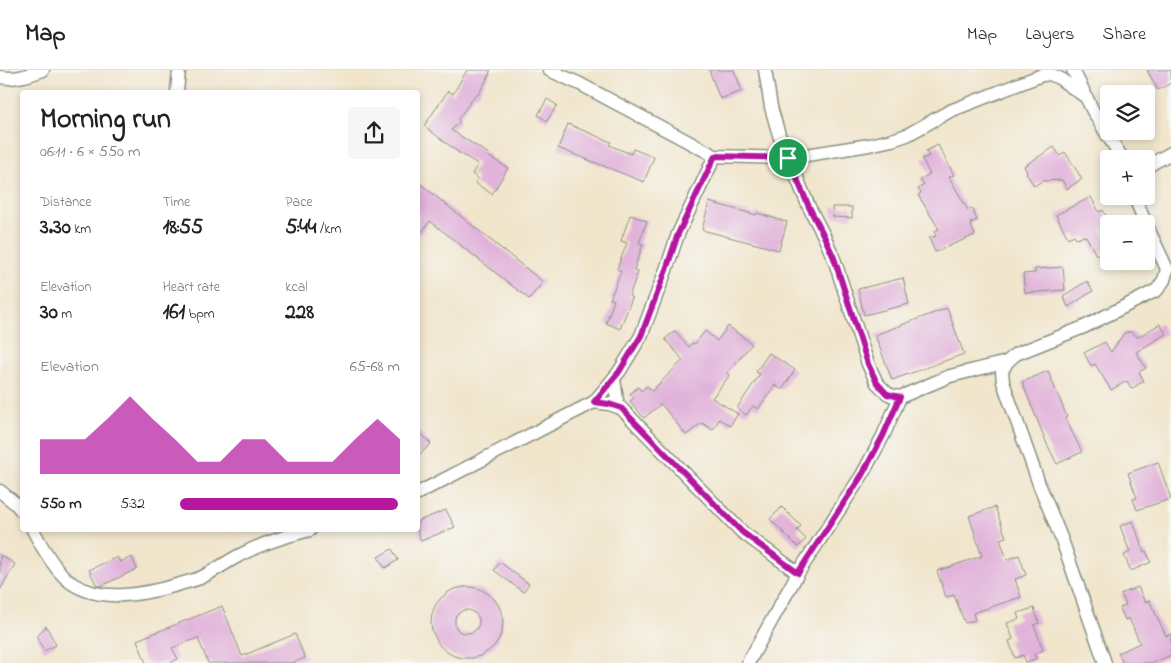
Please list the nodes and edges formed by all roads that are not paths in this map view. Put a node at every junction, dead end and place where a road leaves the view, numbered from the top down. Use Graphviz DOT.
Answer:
graph roads {
  1 [pos="43,70"];
  2 [pos="179,70"];
  3 [pos="549,70"];
  4 [pos="765,70"];
  5 [pos="1073,70"];
  6 [pos="0,77"];
  7 [pos="177,90"];
  8 [pos="1086,97"];
  9 [pos="1117,150"];
  10 [pos="1171,153"];
  11 [pos="715,156"];
  12 [pos="788,158"];
  13 [pos="1155,162"];
  14 [pos="1155,243"];
  15 [pos="1169,272"];
  16 [pos="1007,362"];
  17 [pos="614,379"];
  18 [pos="900,397"];
  19 [pos="594,402"];
  20 [pos="618,407"];
  21 [pos="0,491"];
  22 [pos="420,492"];
  23 [pos="20,509"];
  24 [pos="34,532"];
  25 [pos="302,532"];
  26 [pos="798,573"];
  27 [pos="748,663"];
  28 [pos="1105,663"];
  1 -- 6 [label="street"];
  2 -- 7 [label="street"];
  3 -- 11 [label="street"];
  4 -- 12 [label="street"];
  5 -- 8 [label="street"];
  8 -- 9 [label="street"];
  8 -- 12 [label="street"];
  10 -- 13 [label="street"];
  11 -- 12 [label="street"];
  11 -- 17 [label="street"];
  12 -- 18 [label="street"];
  14 -- 15 [label="street"];
  15 -- 16 [label="street"];
  16 -- 18 [label="street"];
  16 -- 28 [label="street"];
  17 -- 19 [label="street"];
  17 -- 20 [label="street"];
  18 -- 26 [label="street"];
  19 -- 20 [label="street"];
  19 -- 22 [label="street"];
  20 -- 26 [label="street"];
  21 -- 23 [label="street"];
  24 -- 25 [label="street"];
  26 -- 27 [label="street"];
}
